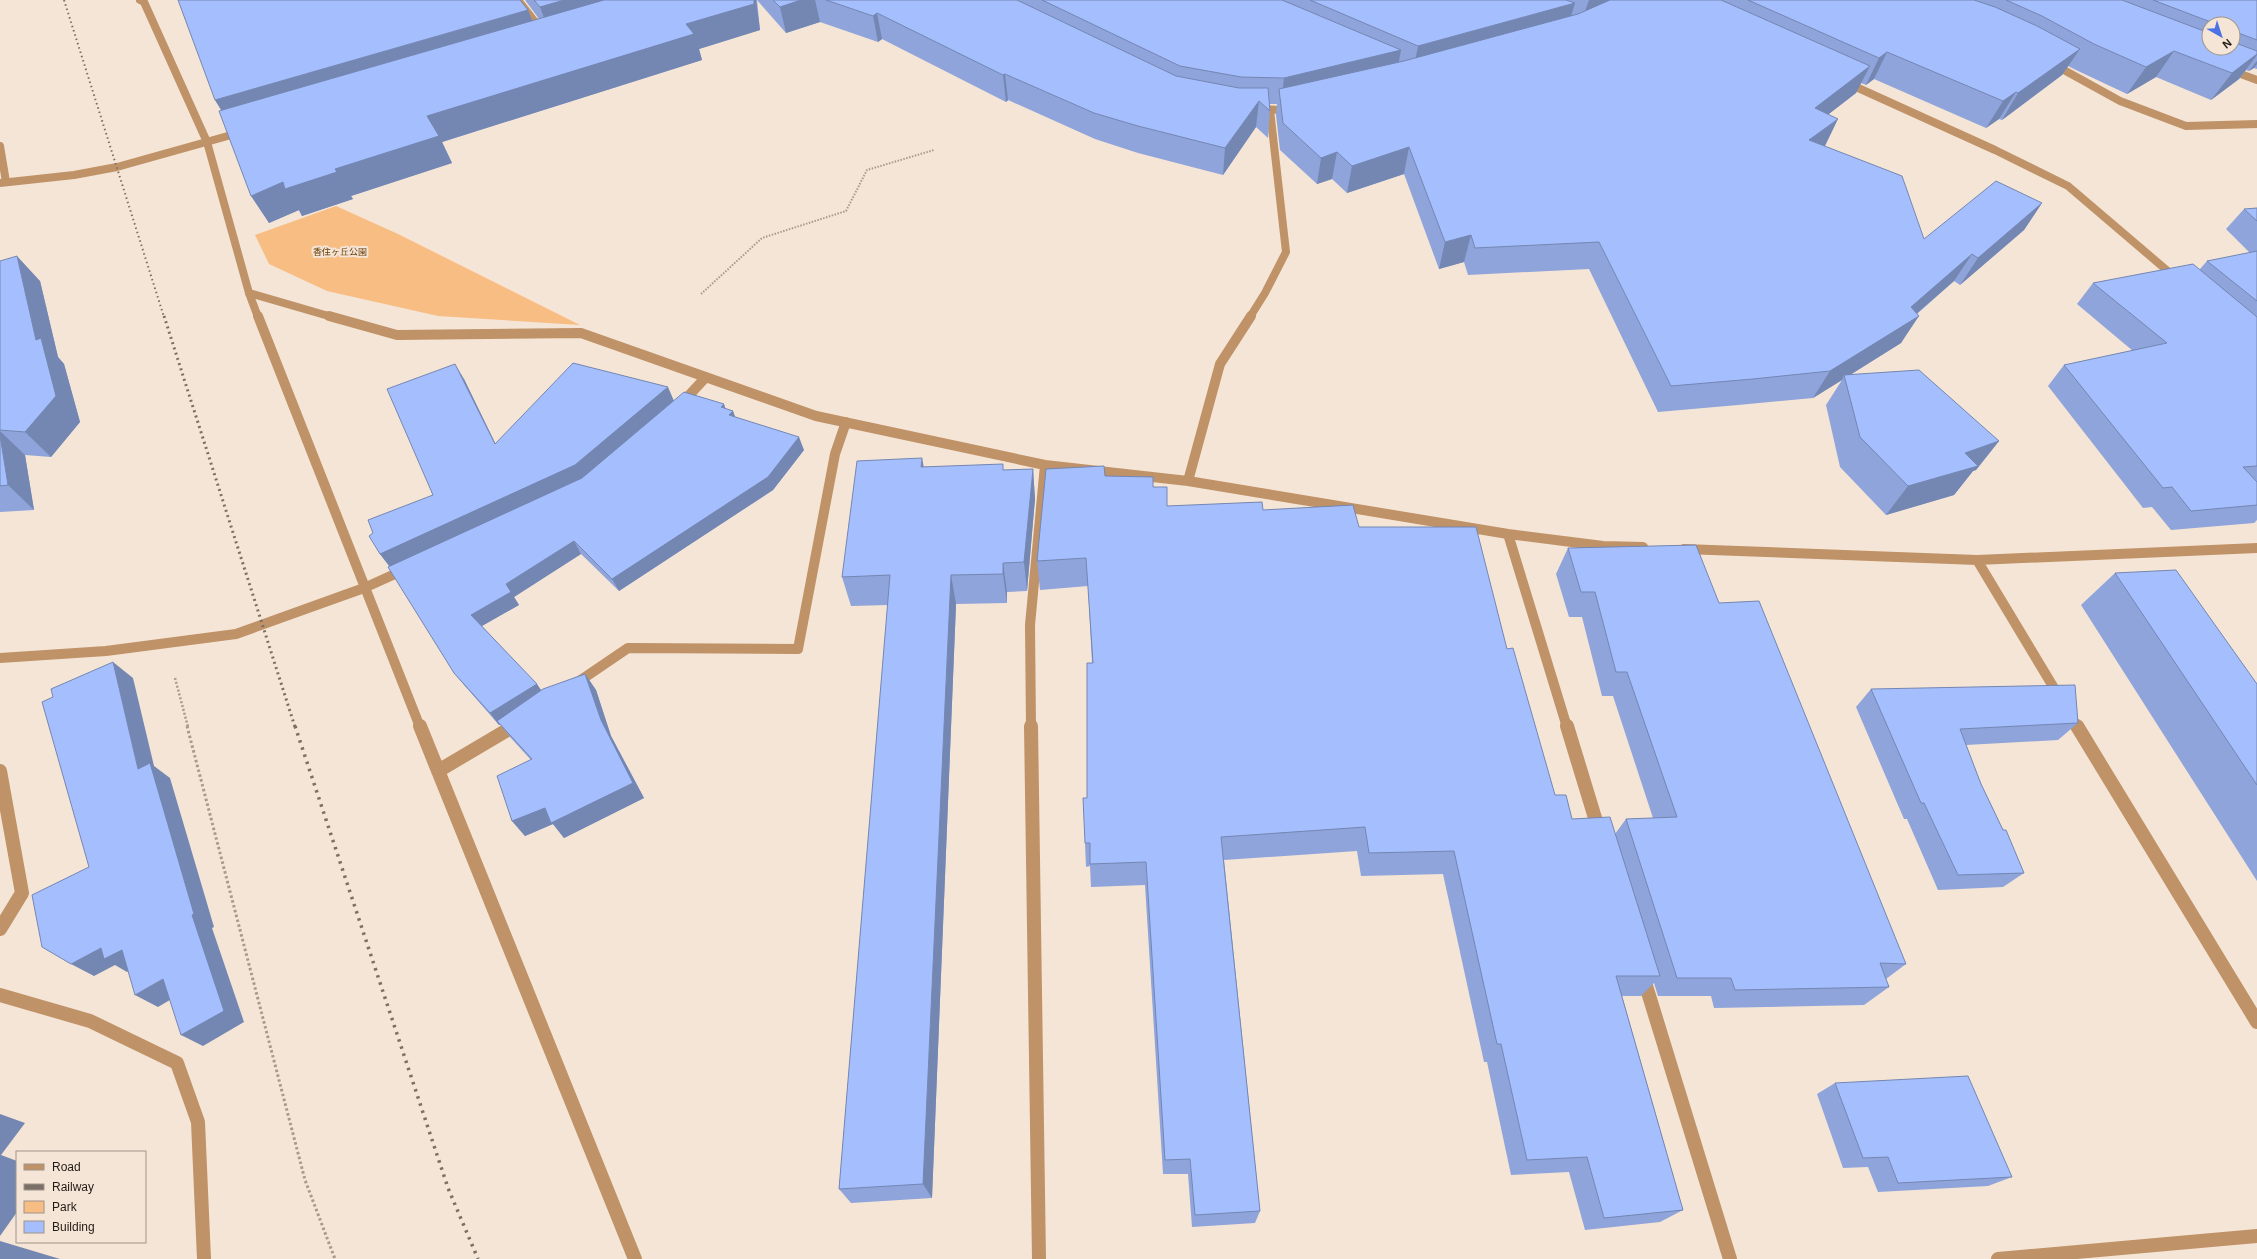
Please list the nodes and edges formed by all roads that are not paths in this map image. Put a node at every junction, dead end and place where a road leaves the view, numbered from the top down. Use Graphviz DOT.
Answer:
graph roads {
  1 [pos="140,0"];
  2 [pos="518,0"];
  3 [pos="548,40"];
  4 [pos="2044,59"];
  5 [pos="2221,66"];
  6 [pos="1838,78"];
  7 [pos="2257,80"];
  8 [pos="1298,106"];
  9 [pos="1246,109"];
  10 [pos="1270,110"];
  11 [pos="2257,124"];
  12 [pos="252,129"];
  13 [pos="207,142"];
  14 [pos="0,146"];
  15 [pos="3,183"];
  16 [pos="2185,286"];
  17 [pos="249,292"];
  18 [pos="706,377"];
  19 [pos="676,408"];
  20 [pos="846,422"];
  21 [pos="1045,465"];
  22 [pos="1188,482"];
  23 [pos="1508,534"];
  24 [pos="1650,548"];
  25 [pos="1674,548"];
  26 [pos="2257,548"];
  27 [pos="1977,560"];
  28 [pos="414,566"];
  29 [pos="364,588"];
  30 [pos="0,658"];
  31 [pos="564,691"];
  32 [pos="526,717"];
  33 [pos="0,771"];
  34 [pos="438,771"];
  35 [pos="1604,847"];
  36 [pos="0,929"];
  37 [pos="1639,961"];
  38 [pos="0,995"];
  39 [pos="2257,1022"];
  40 [pos="2257,1236"];
  41 [pos="204,1259"];
  42 [pos="635,1259"];
  43 [pos="1039,1259"];
  44 [pos="1730,1259"];
  45 [pos="1998,1259"];
  1 -- 13 [label="street"];
  2 -- 3 [label="street"];
  4 -- 11 [label="street"];
  5 -- 7 [label="street"];
  6 -- 16 [label="street"];
  8 -- 10 [label="street"];
  9 -- 10 [label="street"];
  10 -- 22 [label="street"];
  12 -- 13 [label="street"];
  13 -- 15 [label="street"];
  13 -- 17 [label="street"];
  14 -- 15 [label="street"];
  17 -- 18 [label="street"];
  17 -- 29 [label="street"];
  18 -- 19 [label="street"];
  18 -- 20 [label="street"];
  20 -- 21 [label="street"];
  20 -- 31 [label="street"];
  21 -- 22 [label="street"];
  21 -- 43 [label="street"];
  22 -- 23 [label="street"];
  23 -- 24 [label="street"];
  23 -- 35 [label="street"];
  25 -- 27 [label="street"];
  26 -- 27 [label="street"];
  27 -- 39 [label="street"];
  28 -- 29 [label="street"];
  29 -- 30 [label="street"];
  29 -- 34 [label="street"];
  32 -- 34 [label="street"];
  33 -- 36 [label="street"];
  34 -- 42 [label="street"];
  37 -- 44 [label="street"];
  38 -- 41 [label="street"];
  40 -- 45 [label="street"];
}
